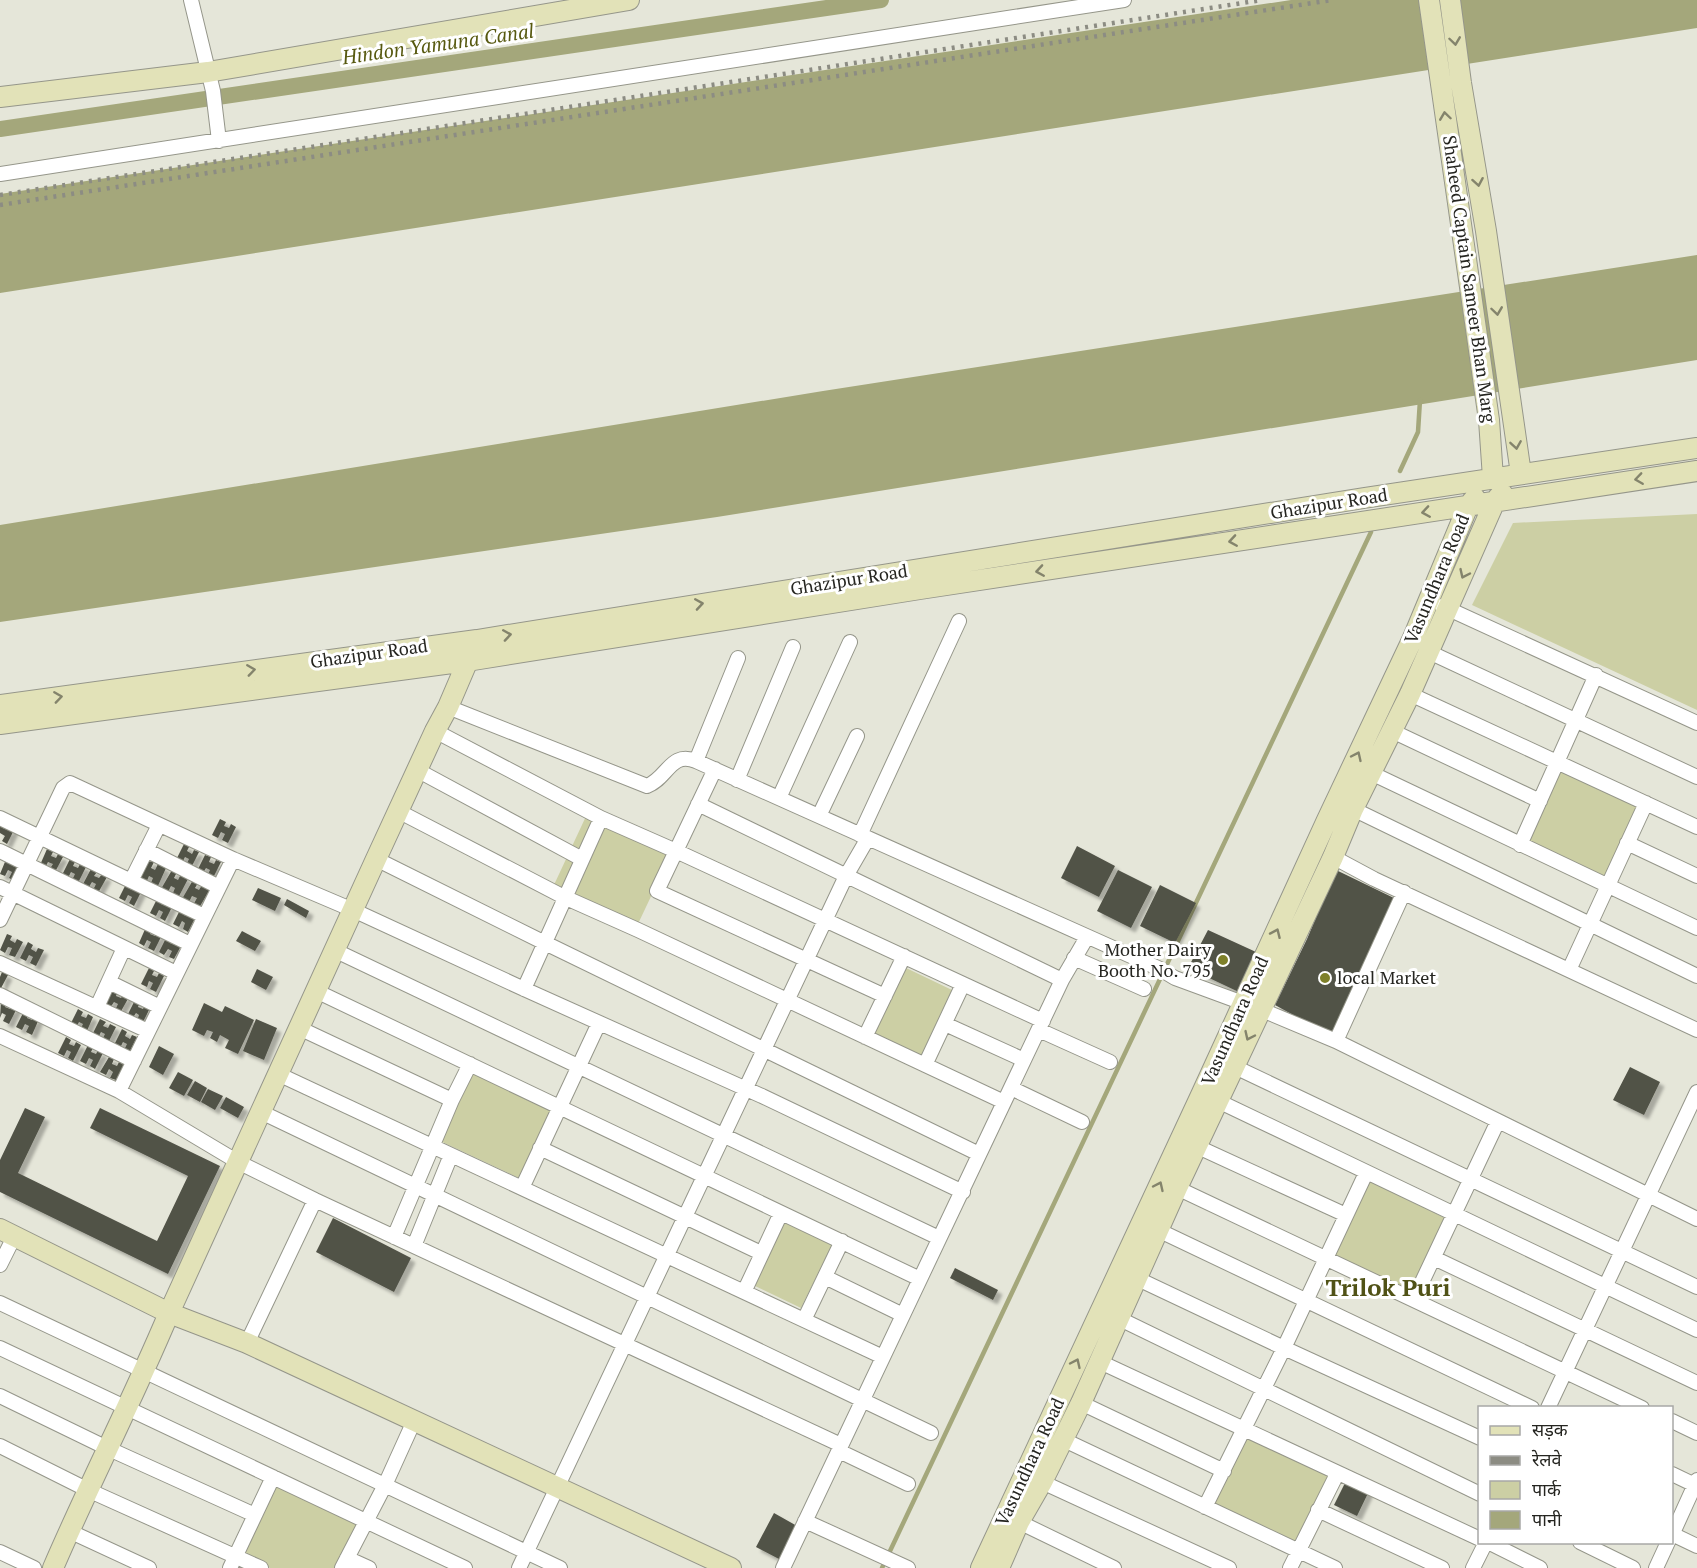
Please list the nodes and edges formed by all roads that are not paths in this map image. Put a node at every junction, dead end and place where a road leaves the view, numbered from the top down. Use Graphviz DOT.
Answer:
graph roads {
  1 [pos="191,0"];
  2 [pos="629,0"];
  3 [pos="1124,0"];
  4 [pos="1429,0"];
  5 [pos="1450,0"];
  6 [pos="211,81"];
  7 [pos="0,97"];
  8 [pos="219,141"];
  9 [pos="0,174"];
  10 [pos="1697,448"];
  11 [pos="1697,471"];
  12 [pos="1521,474"];
  13 [pos="1493,478"];
  14 [pos="1495,501"];
  15 [pos="1468,506"];
  16 [pos="1429,601"];
  17 [pos="1448,609"];
  18 [pos="958,621"];
  19 [pos="477,639"];
  20 [pos="850,642"];
  21 [pos="793,647"];
  22 [pos="1429,652"];
  23 [pos="738,658"];
  24 [pos="467,661"];
  25 [pos="1596,675"];
  26 [pos="1410,694"];
  27 [pos="0,705"];
  28 [pos="448,707"];
  29 [pos="1576,720"];
  30 [pos="1697,723"];
  31 [pos="0,724"];
  32 [pos="435,731"];
  33 [pos="1392,731"];
  34 [pos="857,736"];
  35 [pos="696,761"];
  36 [pos="1557,761"];
  37 [pos="715,769"];
  38 [pos="417,770"];
  39 [pos="1371,773"];
  40 [pos="1697,777"];
  41 [pos="737,780"];
  42 [pos="779,798"];
  43 [pos="1540,801"];
  44 [pos="1646,803"];
  45 [pos="698,804"];
  46 [pos="1353,809"];
  47 [pos="398,811"];
  48 [pos="819,816"];
  49 [pos="0,818"];
  50 [pos="601,818"];
  51 [pos="159,825"];
  52 [pos="1697,827"];
  53 [pos="39,837"];
  54 [pos="864,837"];
  55 [pos="1627,843"];
  56 [pos="1520,844"];
  57 [pos="146,850"];
  58 [pos="0,851"];
  59 [pos="676,851"];
  60 [pos="1333,857"];
  61 [pos="233,859"];
  62 [pos="376,859"];
  63 [pos="582,859"];
  64 [pos="26,864"];
  65 [pos="846,876"];
  66 [pos="1697,876"];
  67 [pos="131,881"];
  68 [pos="1608,886"];
  69 [pos="219,887"];
  70 [pos="6,890"];
  71 [pos="1404,892"];
  72 [pos="564,897"];
  73 [pos="354,910"];
  74 [pos="204,916"];
  75 [pos="0,920"];
  76 [pos="825,920"];
  77 [pos="1590,924"];
  78 [pos="1697,928"];
  79 [pos="1087,937"];
  80 [pos="543,942"];
  81 [pos="190,944"];
  82 [pos="124,948"];
  83 [pos="334,950"];
  84 [pos="904,956"];
  85 [pos="1074,958"];
  86 [pos="806,960"];
  87 [pos="0,963"];
  88 [pos="1569,970"];
  89 [pos="176,973"];
  90 [pos="1697,976"];
  91 [pos="1062,980"];
  92 [pos="109,981"];
  93 [pos="963,984"];
  94 [pos="524,989"];
  95 [pos="1144,989"];
  96 [pos="316,991"];
  97 [pos="0,995"];
  98 [pos="885,996"];
  99 [pos="787,1000"];
  100 [pos="97,1007"];
  101 [pos="160,1007"];
  102 [pos="1253,1007"];
  103 [pos="599,1023"];
  104 [pos="945,1024"];
  105 [pos="1040,1025"];
  106 [pos="299,1028"];
  107 [pos="1697,1030"];
  108 [pos="148,1031"];
  109 [pos="0,1036"];
  110 [pos="865,1037"];
  111 [pos="1336,1041"];
  112 [pos="763,1048"];
  113 [pos="1024,1060"];
  114 [pos="134,1061"];
  115 [pos="1110,1062"];
  116 [pos="470,1064"];
  117 [pos="925,1065"];
  118 [pos="1235,1066"];
  119 [pos="579,1067"];
  120 [pos="278,1074"];
  121 [pos="744,1088"];
  122 [pos="1011,1089"];
  123 [pos="119,1091"];
  124 [pos="1697,1092"];
  125 [pos="452,1100"];
  126 [pos="1218,1101"];
  127 [pos="1004,1102"];
  128 [pos="560,1107"];
  129 [pos="261,1112"];
  130 [pos="1498,1121"];
  131 [pos="1082,1122"];
  132 [pos="722,1135"];
  133 [pos="433,1147"];
  134 [pos="1198,1147"];
  135 [pos="540,1149"];
  136 [pos="979,1154"];
  137 [pos="451,1155"];
  138 [pos="238,1162"];
  139 [pos="1366,1173"];
  140 [pos="704,1176"];
  141 [pos="1471,1179"];
  142 [pos="416,1186"];
  143 [pos="522,1188"];
  144 [pos="1177,1188"];
  145 [pos="963,1192"];
  146 [pos="435,1195"];
  147 [pos="1649,1195"];
  148 [pos="315,1200"];
  149 [pos="781,1213"];
  150 [pos="1454,1214"];
  151 [pos="1346,1215"];
  152 [pos="683,1216"];
  153 [pos="1697,1219"];
  154 [pos="1160,1230"];
  155 [pos="7,1232"];
  156 [pos="394,1237"];
  157 [pos="939,1238"];
  158 [pos="842,1242"];
  159 [pos="414,1246"];
  160 [pos="1623,1250"];
  161 [pos="761,1254"];
  162 [pos="665,1256"];
  163 [pos="1325,1257"];
  164 [pos="1434,1258"];
  165 [pos="0,1265"];
  166 [pos="825,1277"];
  167 [pos="920,1279"];
  168 [pos="1138,1279"];
  169 [pos="1606,1286"];
  170 [pos="1697,1287"];
  171 [pos="744,1292"];
  172 [pos="646,1297"];
  173 [pos="1306,1299"];
  174 [pos="1414,1299"];
  175 [pos="0,1303"];
  176 [pos="169,1313"];
  177 [pos="903,1314"];
  178 [pos="1120,1319"];
  179 [pos="804,1320"];
  180 [pos="1584,1328"];
  181 [pos="1697,1330"];
  182 [pos="247,1343"];
  183 [pos="624,1344"];
  184 [pos="0,1348"];
  185 [pos="1284,1348"];
  186 [pos="883,1357"];
  187 [pos="1098,1361"];
  188 [pos="145,1371"];
  189 [pos="1565,1371"];
  190 [pos="1697,1383"];
  191 [pos="1262,1389"];
  192 [pos="0,1396"];
  193 [pos="863,1401"];
  194 [pos="1081,1403"];
  195 [pos="1530,1406"];
  196 [pos="1548,1406"];
  197 [pos="1640,1406"];
  198 [pos="126,1407"];
  199 [pos="414,1421"];
  200 [pos="1673,1422"];
  201 [pos="1243,1430"];
  202 [pos="931,1433"];
  203 [pos="1697,1433"];
  204 [pos="1478,1438"];
  205 [pos="1062,1439"];
  206 [pos="0,1446"];
  207 [pos="840,1448"];
  208 [pos="107,1449"];
  209 [pos="1224,1471"];
  210 [pos="1337,1474"];
  211 [pos="1673,1475"];
  212 [pos="273,1477"];
  213 [pos="1042,1482"];
  214 [pos="908,1484"];
  215 [pos="1696,1484"];
  216 [pos="385,1485"];
  217 [pos="556,1487"];
  218 [pos="88,1490"];
  219 [pos="1478,1494"];
  220 [pos="1205,1507"];
  221 [pos="1318,1510"];
  222 [pos="255,1515"];
  223 [pos="366,1521"];
  224 [pos="805,1521"];
  225 [pos="1019,1522"];
  226 [pos="69,1531"];
  227 [pos="1673,1532"];
  228 [pos="1673,1534"];
  229 [pos="1478,1539"];
  230 [pos="1486,1544"];
  231 [pos="1491,1544"];
  232 [pos="1584,1544"];
  233 [pos="1667,1544"];
  234 [pos="1697,1546"];
  235 [pos="1298,1551"];
  236 [pos="0,1552"];
  237 [pos="527,1552"];
  238 [pos="233,1562"];
  239 [pos="1089,1562"];
  240 [pos="345,1563"];
  241 [pos="903,1566"];
  242 [pos="34,1568"];
  243 [pos="53,1568"];
  244 [pos="149,1568"];
  245 [pos="261,1568"];
  246 [pos="369,1568"];
  247 [pos="465,1568"];
  248 [pos="519,1568"];
  249 [pos="560,1568"];
  250 [pos="731,1568"];
  251 [pos="783,1568"];
  252 [pos="981,1568"];
  253 [pos="999,1568"];
  254 [pos="1114,1568"];
  255 [pos="1229,1568"];
  256 [pos="1290,1568"];
  257 [pos="1335,1568"];
  258 [pos="1442,1568"];
  259 [pos="1473,1568"];
  260 [pos="1540,1568"];
  261 [pos="1633,1568"];
  262 [pos="1656,1568"];
  1 -- 6 [label="street"];
  2 -- 6 [label="street"];
  3 -- 8 [label="street"];
  13 -- 4 [label="street, Shaheed Captain Sameer Bhan Marg, one-way"];
  5 -- 12 [label="street, Shaheed Captain Sameer Bhan Marg, one-way"];
  6 -- 7 [label="street"];
  6 -- 8 [label="street"];
  8 -- 9 [label="street"];
  10 -- 12 [label="street, Ghazipur Road"];
  11 -- 14 [label="street, Ghazipur Road, one-way"];
  12 -- 13 [label="street, Ghazipur Road"];
  12 -- 14 [label="street"];
  13 -- 15 [label="street, Vasundhara Road"];
  19 -- 13 [label="street, Ghazipur Road, one-way"];
  14 -- 15 [label="street, Ghazipur Road"];
  14 -- 17 [label="street, Vasundhara Road, one-way"];
  15 -- 16 [label="street, Vasundhara Road"];
  15 -- 24 [label="street, Ghazipur Road, one-way"];
  16 -- 17 [label="street"];
  102 -- 16 [label="street, Vasundhara Road, one-way"];
  17 -- 22 [label="street, Vasundhara Road"];
  17 -- 25 [label="street"];
  18 -- 54 [label="street"];
  19 -- 24 [label="street"];
  27 -- 19 [label="street, Ghazipur Road, one-way"];
  20 -- 42 [label="street"];
  21 -- 41 [label="street"];
  22 -- 26 [label="street, Vasundhara Road"];
  22 -- 29 [label="street"];
  23 -- 35 [label="street"];
  24 -- 28 [label="street"];
  24 -- 31 [label="street, Ghazipur Road"];
  25 -- 29 [label="street"];
  25 -- 30 [label="street"];
  26 -- 33 [label="street, Vasundhara Road"];
  26 -- 36 [label="street"];
  28 -- 32 [label="street"];
  28 -- 35 [label="street"];
  29 -- 36 [label="street"];
  29 -- 40 [label="street"];
  32 -- 38 [label="street"];
  32 -- 50 [label="street"];
  33 -- 39 [label="street, Vasundhara Road"];
  33 -- 43 [label="street"];
  34 -- 48 [label="street"];
  35 -- 37 [label="street"];
  36 -- 43 [label="street"];
  36 -- 44 [label="street"];
  37 -- 41 [label="street"];
  37 -- 45 [label="street"];
  38 -- 47 [label="street"];
  38 -- 63 [label="street"];
  39 -- 46 [label="street, Vasundhara Road"];
  39 -- 56 [label="street"];
  41 -- 42 [label="street"];
  42 -- 48 [label="street"];
  43 -- 56 [label="street"];
  44 -- 52 [label="street"];
  44 -- 55 [label="street"];
  45 -- 59 [label="street"];
  45 -- 65 [label="street"];
  46 -- 60 [label="street, Vasundhara Road"];
  46 -- 77 [label="street"];
  47 -- 62 [label="street"];
  47 -- 72 [label="street"];
  48 -- 54 [label="street"];
  49 -- 53 [label="street"];
  50 -- 59 [label="street"];
  50 -- 63 [label="street"];
  51 -- 53 [label="street"];
  51 -- 57 [label="street"];
  51 -- 61 [label="street"];
  53 -- 64 [label="street"];
  53 -- 67 [label="street"];
  54 -- 65 [label="street"];
  54 -- 79 [label="street"];
  55 -- 66 [label="street"];
  55 -- 68 [label="street"];
  56 -- 68 [label="street"];
  57 -- 67 [label="street"];
  57 -- 69 [label="street"];
  58 -- 64 [label="street"];
  59 -- 76 [label="street"];
  59 -- 86 [label="street"];
  60 -- 71 [label="street"];
  60 -- 102 [label="street, Vasundhara Road"];
  61 -- 69 [label="street"];
  61 -- 73 [label="street"];
  62 -- 73 [label="street"];
  62 -- 80 [label="street"];
  63 -- 72 [label="street"];
  64 -- 70 [label="street"];
  64 -- 81 [label="street"];
  65 -- 76 [label="street"];
  65 -- 91 [label="street"];
  67 -- 74 [label="street"];
  68 -- 77 [label="street"];
  68 -- 78 [label="street"];
  69 -- 74 [label="street"];
  70 -- 75 [label="street"];
  70 -- 82 [label="street"];
  71 -- 88 [label="street"];
  71 -- 111 [label="street"];
  72 -- 80 [label="street"];
  72 -- 99 [label="street"];
  73 -- 83 [label="street"];
  73 -- 94 [label="street"];
  74 -- 81 [label="street"];
  76 -- 84 [label="street"];
  76 -- 86 [label="street"];
  77 -- 88 [label="street"];
  77 -- 90 [label="street"];
  79 -- 85 [label="street"];
  79 -- 102 [label="street"];
  80 -- 94 [label="street"];
  80 -- 112 [label="street"];
  81 -- 89 [label="street"];
  82 -- 89 [label="street"];
  82 -- 92 [label="street"];
  83 -- 96 [label="street"];
  83 -- 119 [label="street"];
  84 -- 93 [label="street"];
  84 -- 98 [label="street"];
  85 -- 91 [label="street"];
  85 -- 95 [label="street"];
  86 -- 98 [label="street"];
  86 -- 99 [label="street"];
  87 -- 100 [label="street"];
  88 -- 107 [label="street"];
  89 -- 101 [label="street"];
  91 -- 105 [label="street"];
  92 -- 100 [label="street"];
  92 -- 101 [label="street"];
  93 -- 104 [label="street"];
  93 -- 105 [label="street"];
  94 -- 103 [label="street"];
  96 -- 106 [label="street"];
  96 -- 116 [label="street"];
  97 -- 114 [label="street"];
  98 -- 110 [label="street"];
  99 -- 110 [label="street"];
  99 -- 112 [label="street"];
  100 -- 108 [label="street"];
  101 -- 108 [label="street"];
  102 -- 111 [label="street"];
  102 -- 118 [label="street, Vasundhara Road, one-way"];
  252 -- 102 [label="street, Vasundhara Road, one-way"];
  103 -- 119 [label="street"];
  103 -- 121 [label="street"];
  104 -- 113 [label="street"];
  104 -- 117 [label="street"];
  105 -- 113 [label="street"];
  105 -- 115 [label="street"];
  106 -- 120 [label="street"];
  106 -- 125 [label="street"];
  108 -- 114 [label="street"];
  109 -- 123 [label="street"];
  110 -- 117 [label="street"];
  111 -- 130 [label="street"];
  112 -- 121 [label="street"];
  112 -- 136 [label="street"];
  113 -- 122 [label="street"];
  114 -- 123 [label="street"];
  116 -- 125 [label="street"];
  116 -- 128 [label="street"];
  117 -- 127 [label="street"];
  118 -- 126 [label="street, Vasundhara Road"];
  118 -- 141 [label="street"];
  119 -- 128 [label="street"];
  119 -- 132 [label="street"];
  120 -- 129 [label="street"];
  120 -- 133 [label="street"];
  121 -- 132 [label="street"];
  121 -- 145 [label="street"];
  122 -- 127 [label="street"];
  122 -- 131 [label="street"];
  123 -- 138 [label="street"];
  124 -- 147 [label="street"];
  125 -- 133 [label="street"];
  126 -- 134 [label="street, Vasundhara Road"];
  126 -- 139 [label="street"];
  127 -- 136 [label="street"];
  128 -- 135 [label="street"];
  128 -- 140 [label="street"];
  129 -- 138 [label="street"];
  129 -- 142 [label="street"];
  130 -- 141 [label="street"];
  130 -- 147 [label="street"];
  132 -- 140 [label="street"];
  132 -- 157 [label="street"];
  133 -- 137 [label="street"];
  133 -- 142 [label="street"];
  134 -- 144 [label="street, Vasundhara Road"];
  134 -- 151 [label="street"];
  135 -- 143 [label="street"];
  135 -- 152 [label="street"];
  136 -- 145 [label="street"];
  137 -- 143 [label="street"];
  137 -- 146 [label="street"];
  138 -- 148 [label="street"];
  138 -- 176 [label="street"];
  139 -- 150 [label="street"];
  139 -- 151 [label="street"];
  140 -- 149 [label="street"];
  140 -- 152 [label="street"];
  141 -- 150 [label="street"];
  141 -- 160 [label="street"];
  142 -- 146 [label="street"];
  142 -- 156 [label="street"];
  143 -- 162 [label="street"];
  144 -- 154 [label="street, Vasundhara Road"];
  144 -- 163 [label="street"];
  145 -- 157 [label="street"];
  146 -- 159 [label="street"];
  146 -- 172 [label="street"];
  147 -- 153 [label="street"];
  147 -- 160 [label="street"];
  148 -- 156 [label="street"];
  148 -- 182 [label="street"];
  149 -- 158 [label="street"];
  149 -- 161 [label="street"];
  150 -- 164 [label="street"];
  150 -- 169 [label="street"];
  151 -- 163 [label="street"];
  152 -- 161 [label="street"];
  152 -- 162 [label="street"];
  154 -- 168 [label="street, Vasundhara Road"];
  154 -- 173 [label="street"];
  155 -- 165 [label="street"];
  155 -- 176 [label="street"];
  156 -- 159 [label="street"];
  157 -- 167 [label="street"];
  158 -- 166 [label="street"];
  158 -- 167 [label="street"];
  159 -- 183 [label="street"];
  160 -- 169 [label="street"];
  160 -- 170 [label="street"];
  161 -- 171 [label="street"];
  162 -- 171 [label="street"];
  162 -- 172 [label="street"];
  163 -- 173 [label="street"];
  163 -- 174 [label="street"];
  164 -- 174 [label="street"];
  164 -- 180 [label="street"];
  166 -- 177 [label="street"];
  166 -- 179 [label="street"];
  167 -- 177 [label="street"];
  168 -- 178 [label="street, Vasundhara Road"];
  168 -- 185 [label="street"];
  169 -- 180 [label="street"];
  169 -- 181 [label="street"];
  171 -- 179 [label="street"];
  172 -- 183 [label="street"];
  172 -- 193 [label="street"];
  173 -- 185 [label="street"];
  173 -- 195 [label="street"];
  174 -- 189 [label="street"];
  175 -- 188 [label="street"];
  176 -- 182 [label="street"];
  176 -- 188 [label="street"];
  177 -- 186 [label="street"];
  178 -- 187 [label="street, Vasundhara Road"];
  178 -- 191 [label="street"];
  179 -- 186 [label="street"];
  180 -- 189 [label="street"];
  180 -- 190 [label="street"];
  182 -- 199 [label="street"];
  183 -- 207 [label="street"];
  183 -- 217 [label="street"];
  184 -- 198 [label="street"];
  185 -- 191 [label="street"];
  185 -- 204 [label="street"];
  186 -- 193 [label="street"];
  187 -- 194 [label="street, Vasundhara Road"];
  187 -- 201 [label="street"];
  188 -- 198 [label="street"];
  188 -- 216 [label="street"];
  189 -- 196 [label="street"];
  189 -- 197 [label="street"];
  191 -- 201 [label="street"];
  191 -- 219 [label="street"];
  192 -- 208 [label="street"];
  193 -- 202 [label="street"];
  193 -- 207 [label="street"];
  194 -- 205 [label="street, Vasundhara Road"];
  194 -- 209 [label="street"];
  198 -- 208 [label="street"];
  198 -- 212 [label="street"];
  199 -- 216 [label="street"];
  199 -- 217 [label="street"];
  200 -- 203 [label="street"];
  201 -- 209 [label="street"];
  201 -- 210 [label="street"];
  205 -- 213 [label="street, Vasundhara Road"];
  205 -- 220 [label="street"];
  206 -- 218 [label="street"];
  207 -- 214 [label="street"];
  207 -- 224 [label="street"];
  208 -- 218 [label="street"];
  208 -- 222 [label="street"];
  209 -- 220 [label="street"];
  210 -- 221 [label="street"];
  210 -- 229 [label="street"];
  211 -- 215 [label="street"];
  212 -- 222 [label="street"];
  212 -- 223 [label="street"];
  213 -- 225 [label="street, Vasundhara Road"];
  213 -- 255 [label="street"];
  215 -- 227 [label="street"];
  216 -- 223 [label="street"];
  216 -- 237 [label="street"];
  217 -- 237 [label="street"];
  217 -- 250 [label="street"];
  218 -- 226 [label="street"];
  218 -- 238 [label="street"];
  220 -- 235 [label="street"];
  221 -- 235 [label="street"];
  221 -- 258 [label="street"];
  222 -- 238 [label="street"];
  223 -- 240 [label="street"];
  223 -- 247 [label="street"];
  224 -- 241 [label="street"];
  224 -- 251 [label="street"];
  225 -- 239 [label="street"];
  225 -- 253 [label="street, Vasundhara Road"];
  226 -- 243 [label="street"];
  226 -- 244 [label="street"];
  228 -- 234 [label="street"];
  230 -- 259 [label="street"];
  231 -- 260 [label="street"];
  232 -- 261 [label="street"];
  233 -- 262 [label="street"];
  235 -- 256 [label="street"];
  235 -- 257 [label="street"];
  236 -- 242 [label="street"];
  237 -- 248 [label="street"];
  237 -- 249 [label="street"];
  238 -- 245 [label="street"];
  239 -- 254 [label="street"];
  240 -- 246 [label="street"];
}
